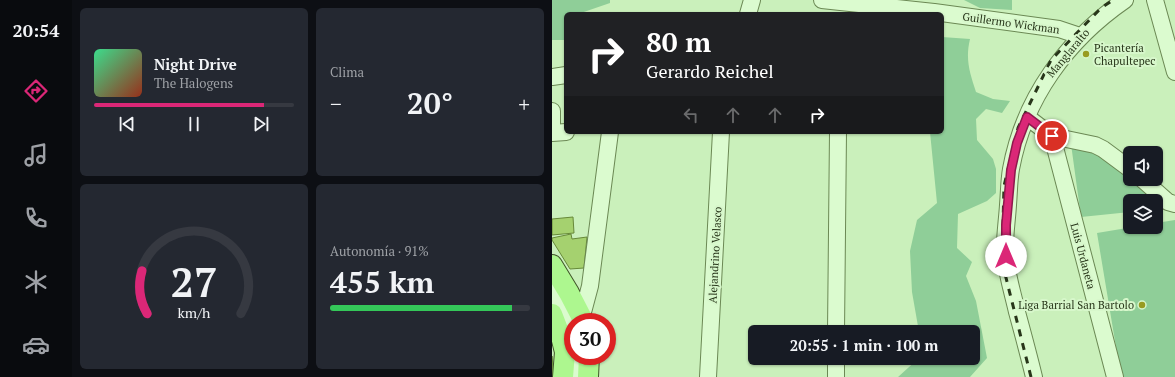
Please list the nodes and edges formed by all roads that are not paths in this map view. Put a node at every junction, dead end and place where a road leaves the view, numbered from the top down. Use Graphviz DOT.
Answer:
graph roads {
  1 [pos="752,0"];
  2 [pos="822,0"];
  3 [pos="1125,0"];
  4 [pos="1155,0"];
  5 [pos="935,9"];
  6 [pos="749,12"];
  7 [pos="1080,36"];
  8 [pos="1175,72"];
  9 [pos="564,75"];
  10 [pos="552,76"];
  11 [pos="552,111"];
  12 [pos="1027,117"];
  13 [pos="564,132"];
  14 [pos="552,133"];
  15 [pos="610,134"];
  16 [pos="721,134"];
  17 [pos="838,134"];
  18 [pos="1052,136"];
  19 [pos="1123,163"];
  20 [pos="1150,186"];
  21 [pos="1175,204"];
  22 [pos="552,266"];
  23 [pos="552,291"];
  24 [pos="580,313"];
  25 [pos="584,313"];
  26 [pos="552,314"];
  27 [pos="564,315"];
  28 [pos="836,325"];
  29 [pos="578,365"];
  30 [pos="589,365"];
  31 [pos="836,365"];
  32 [pos="563,377"];
  33 [pos="578,377"];
  34 [pos="588,377"];
  35 [pos="708,377"];
  36 [pos="836,377"];
  37 [pos="1034,377"];
  38 [pos="1115,377"];
  1 -- 6 [label="street"];
  2 -- 5 [label="street, Guillermo Wickman"];
  3 -- 7 [label="street, Manglaralto"];
  4 -- 8 [label="street"];
  5 -- 7 [label="street, Guillermo Wickman"];
  7 -- 12 [label="street, Manglaralto"];
  9 -- 10 [label="street"];
  11 -- 14 [label="street"];
  12 -- 18 [label="street"];
  12 -- 37 [label="street, Manglaralto"];
  13 -- 14 [label="street"];
  15 -- 25 [label="street"];
  16 -- 35 [label="street, Alejandrino Velasco"];
  17 -- 28 [label="street"];
  18 -- 19 [label="street"];
  18 -- 38 [label="street, Luis Urdaneta"];
  20 -- 21 [label="street"];
  22 -- 24 [label="main road"];
  23 -- 27 [label="street"];
  26 -- 32 [label="main road"];
  29 -- 33 [label="street"];
  30 -- 34 [label="main road"];
  31 -- 36 [label="street"];
}
